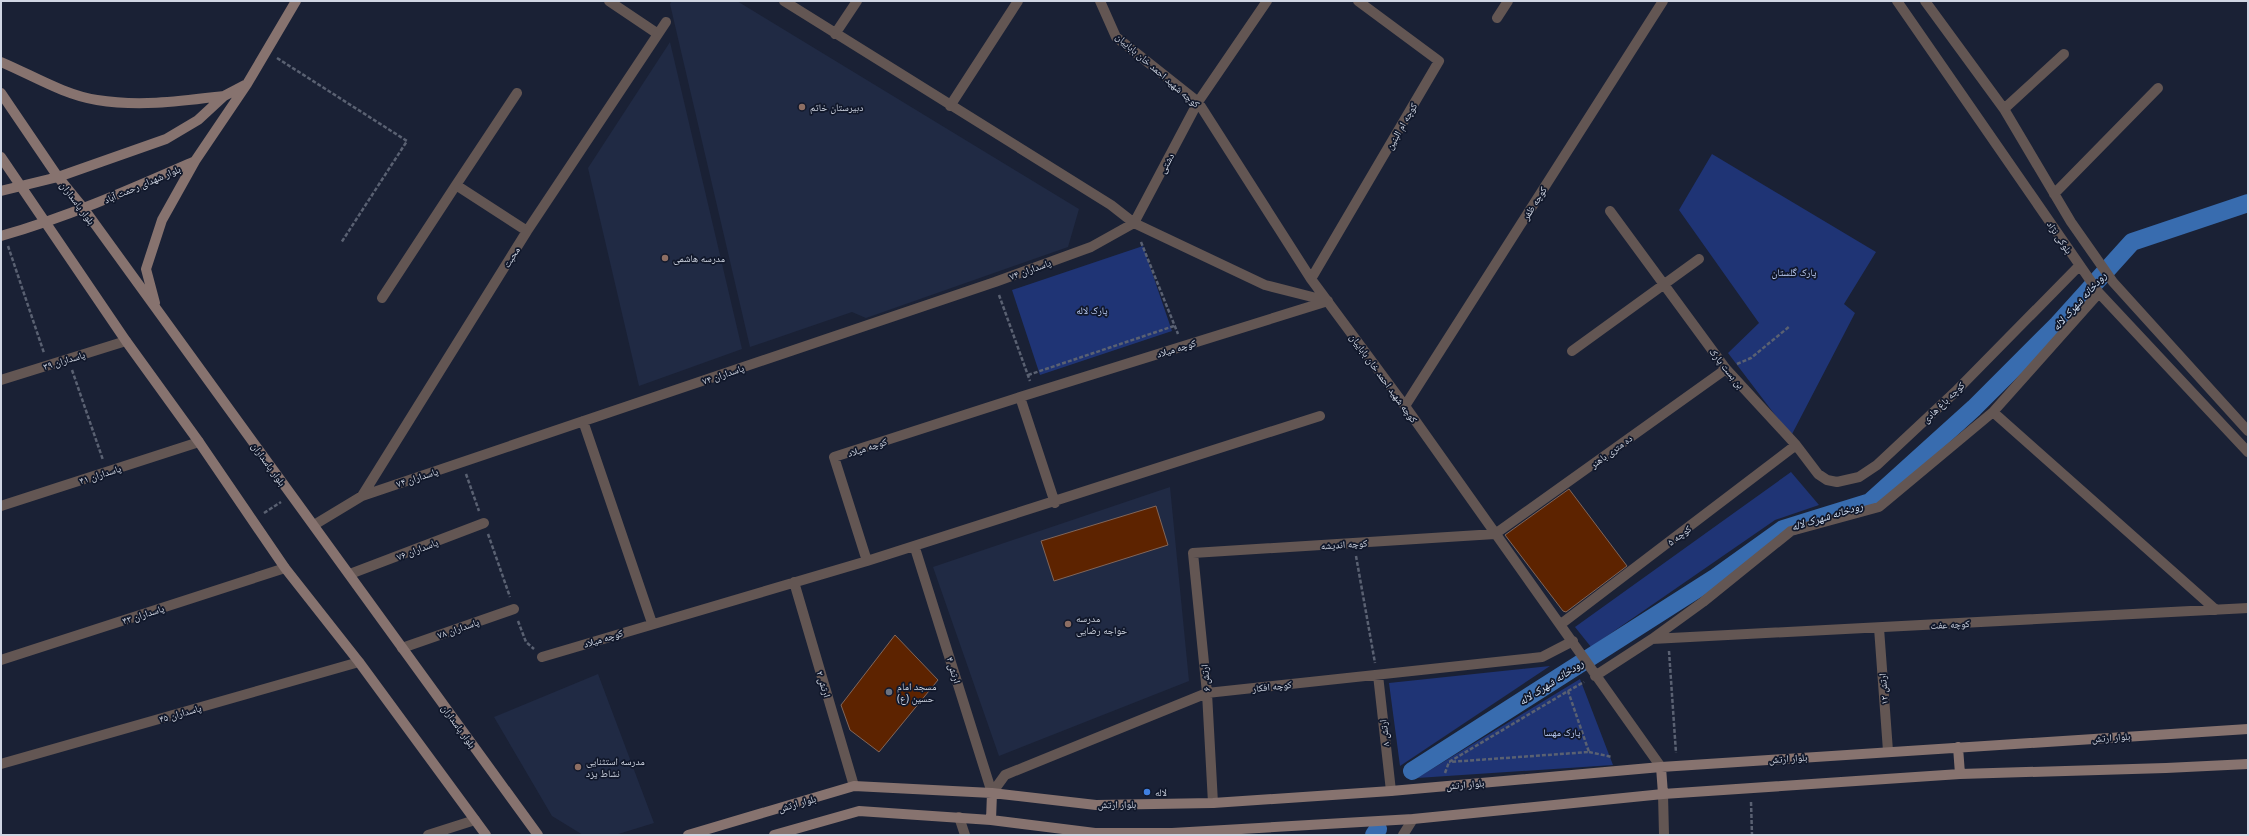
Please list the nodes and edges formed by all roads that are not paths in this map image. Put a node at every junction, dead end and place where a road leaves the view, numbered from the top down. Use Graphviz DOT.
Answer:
graph roads {
  1 [pos="296,1"];
  2 [pos="609,1"];
  3 [pos="784,1"];
  4 [pos="857,1"];
  5 [pos="1018,1"];
  6 [pos="1100,1"];
  7 [pos="1267,1"];
  8 [pos="1358,1"];
  9 [pos="1508,1"];
  10 [pos="1663,1"];
  11 [pos="1897,1"];
  12 [pos="1925,1"];
  13 [pos="1497,18"];
  14 [pos="666,22"];
  15 [pos="658,34"];
  16 [pos="835,34"];
  17 [pos="2064,54"];
  18 [pos="1,62"];
  19 [pos="246,84"];
  20 [pos="2158,88"];
  21 [pos="1,93"];
  22 [pos="517,93"];
  23 [pos="224,96"];
  24 [pos="1198,102"];
  25 [pos="950,106"];
  26 [pos="2004,109"];
  27 [pos="1,157"];
  28 [pos="195,161"];
  29 [pos="58,177"];
  30 [pos="456,185"];
  31 [pos="22,186"];
  32 [pos="1,191"];
  33 [pos="2054,194"];
  34 [pos="84,209"];
  35 [pos="1610,211"];
  36 [pos="1134,223"];
  37 [pos="45,224"];
  38 [pos="527,231"];
  39 [pos="3,236"];
  40 [pos="1699,259"];
  41 [pos="2079,266"];
  42 [pos="1311,279"];
  43 [pos="1664,285"];
  44 [pos="2099,293"];
  45 [pos="382,298"];
  46 [pos="1328,301"];
  47 [pos="156,309"];
  48 [pos="126,341"];
  49 [pos="1572,351"];
  50 [pos="1726,369"];
  51 [pos="1,380"];
  52 [pos="1020,397"];
  53 [pos="1405,406"];
  54 [pos="1993,412"];
  55 [pos="1320,416"];
  56 [pos="583,421"];
  57 [pos="2248,430"];
  58 [pos="199,442"];
  59 [pos="1796,445"];
  60 [pos="2248,452"];
  61 [pos="362,496"];
  62 [pos="1055,503"];
  63 [pos="1,506"];
  64 [pos="484,523"];
  65 [pos="314,525"];
  66 [pos="1495,534"];
  67 [pos="915,548"];
  68 [pos="1193,554"];
  69 [pos="867,561"];
  70 [pos="285,568"];
  71 [pos="350,574"];
  72 [pos="794,582"];
  73 [pos="2248,608"];
  74 [pos="514,609"];
  75 [pos="2216,610"];
  76 [pos="652,623"];
  77 [pos="1562,624"];
  78 [pos="1879,628"];
  79 [pos="1652,639"];
  80 [pos="1575,644"];
  81 [pos="402,648"];
  82 [pos="542,657"];
  83 [pos="1,660"];
  84 [pos="359,662"];
  85 [pos="1592,672"];
  86 [pos="1378,675"];
  87 [pos="1207,693"];
  88 [pos="2248,729"];
  89 [pos="1958,747"];
  90 [pos="1888,751"];
  91 [pos="1,764"];
  92 [pos="2248,764"];
  93 [pos="1660,767"];
  94 [pos="1960,774"];
  95 [pos="854,786"];
  96 [pos="1391,791"];
  97 [pos="992,793"];
  98 [pos="1663,794"];
  99 [pos="1213,803"];
  100 [pos="959,817"];
  101 [pos="1413,819"];
  102 [pos="475,820"];
  103 [pos="992,820"];
  104 [pos="1173,834"];
  105 [pos="428,835"];
  106 [pos="486,835"];
  107 [pos="538,835"];
  108 [pos="688,835"];
  109 [pos="774,835"];
  110 [pos="965,835"];
  111 [pos="1403,835"];
  112 [pos="1664,835"];
  1 -- 19 [label="street"];
  2 -- 15 [label="street"];
  3 -- 16 [label="street"];
  4 -- 16 [label="street"];
  5 -- 25 [label="street"];
  6 -- 24 [label="street, کوچه شهید احمد خان باباییان"];
  7 -- 24 [label="street, دشتی"];
  8 -- 42 [label="street, کوچه ام البنین"];
  9 -- 13 [label="street"];
  10 -- 53 [label="street, کوچه ظفر"];
  11 -- 41 [label="street, بلوکی نژاد"];
  12 -- 26 [label="street, بلوکی نژاد"];
  14 -- 15 [label="street, محبت"];
  15 -- 38 [label="street, محبت"];
  16 -- 25 [label="street"];
  17 -- 26 [label="street"];
  18 -- 23 [label="street"];
  19 -- 23 [label="street"];
  19 -- 28 [label="street"];
  20 -- 33 [label="street"];
  21 -- 29 [label="street, بلوار پاسداران"];
  22 -- 30 [label="street"];
  23 -- 29 [label="street"];
  24 -- 36 [label="street, دشتی"];
  24 -- 42 [label="street, کوچه شهید احمد خان باباییان"];
  25 -- 36 [label="street"];
  26 -- 33 [label="street, بلوکی نژاد"];
  27 -- 31 [label="street"];
  28 -- 34 [label="street, بلوار شهدای رحمت آباد"];
  28 -- 47 [label="street"];
  29 -- 31 [label="street"];
  29 -- 34 [label="street, بلوار پاسداران"];
  30 -- 38 [label="street"];
  30 -- 45 [label="street"];
  31 -- 32 [label="street"];
  31 -- 37 [label="street"];
  33 -- 57 [label="street, بلوکی نژاد"];
  34 -- 37 [label="street, بلوار شهدای رحمت آباد"];
  34 -- 47 [label="street, بلوار پاسداران"];
  35 -- 43 [label="street, بن بست پارک"];
  36 -- 46 [label="street"];
  36 -- 56 [label="street, پاسداران ۷۴"];
  37 -- 39 [label="street, بلوار شهدای رحمت آباد"];
  37 -- 48 [label="street"];
  38 -- 61 [label="street, محبت"];
  40 -- 43 [label="street"];
  41 -- 44 [label="street, بلوکی نژاد"];
  41 -- 59 [label="street, کوچه باغ هادی"];
  42 -- 46 [label="street, کوچه شهید احمد خان باباییان"];
  43 -- 49 [label="street"];
  43 -- 50 [label="street, بن بست پارک"];
  44 -- 54 [label="street"];
  44 -- 60 [label="street, بلوکی نژاد"];
  46 -- 52 [label="street, کوچه میلاد"];
  46 -- 53 [label="street, کوچه شهید احمد خان باباییان"];
  47 -- 65 [label="street, بلوار پاسداران"];
  48 -- 51 [label="street, پاسداران ۳۹"];
  48 -- 58 [label="street"];
  50 -- 59 [label="street, بن بست پارک"];
  50 -- 66 [label="street, ده متری باهنر"];
  52 -- 62 [label="street"];
  52 -- 69 [label="street, کوچه میلاد"];
  53 -- 66 [label="street, کوچه شهید احمد خان باباییان"];
  54 -- 75 [label="street"];
  54 -- 79 [label="street"];
  55 -- 62 [label="street"];
  56 -- 61 [label="street, پاسداران ۷۴"];
  56 -- 76 [label="street"];
  58 -- 63 [label="street, پاسداران ۴۱"];
  58 -- 70 [label="street"];
  59 -- 77 [label="street, کوچه ۵"];
  61 -- 65 [label="street, پاسداران ۷۴"];
  62 -- 67 [label="street"];
  64 -- 71 [label="street, پاسداران ۷۶"];
  65 -- 71 [label="street, بلوار پاسداران"];
  66 -- 68 [label="street, کوچه اندیشه"];
  66 -- 77 [label="street, کوچه شهید احمد خان باباییان"];
  67 -- 69 [label="street"];
  67 -- 97 [label="street, ارتش ۴"];
  68 -- 87 [label="street, ارتش ۶"];
  69 -- 72 [label="street, کوچه میلاد"];
  70 -- 83 [label="street, پاسداران ۴۳"];
  70 -- 84 [label="street"];
  71 -- 81 [label="street, بلوار پاسداران"];
  72 -- 76 [label="street, کوچه میلاد"];
  72 -- 95 [label="street, ارتش ۲"];
  73 -- 75 [label="street, کوچه عفت"];
  74 -- 81 [label="street, پاسداران ۷۸"];
  75 -- 78 [label="street, کوچه عفت"];
  76 -- 82 [label="street, کوچه میلاد"];
  77 -- 80 [label="street, کوچه شهید احمد خان باباییان"];
  78 -- 79 [label="street, کوچه عفت"];
  78 -- 90 [label="street, ارتش ۱۲"];
  79 -- 85 [label="street"];
  80 -- 85 [label="street, کوچه شهید احمد خان باباییان"];
  80 -- 86 [label="street, کوچه افکار"];
  81 -- 107 [label="street, بلوار پاسداران"];
  84 -- 91 [label="street, پاسداران ۴۵"];
  84 -- 102 [label="street"];
  85 -- 93 [label="street, کوچه شهید احمد خان باباییان"];
  86 -- 87 [label="street, کوچه افکار"];
  86 -- 96 [label="street, ارتش ۸"];
  87 -- 97 [label="street, کوچه افکار"];
  87 -- 99 [label="street, ارتش ۶"];
  88 -- 89 [label="street, بلوار ارتش"];
  89 -- 90 [label="street, بلوار ارتش"];
  89 -- 94 [label="street"];
  90 -- 93 [label="street, بلوار ارتش"];
  92 -- 94 [label="street"];
  93 -- 96 [label="street, بلوار ارتش"];
  93 -- 98 [label="street"];
  94 -- 98 [label="street"];
  95 -- 97 [label="street, بلوار ارتش"];
  95 -- 108 [label="street, بلوار ارتش"];
  96 -- 99 [label="street, بلوار ارتش"];
  97 -- 99 [label="street, بلوار ارتش"];
  97 -- 103 [label="street"];
  98 -- 101 [label="street"];
  98 -- 112 [label="street"];
  100 -- 103 [label="street"];
  100 -- 109 [label="street"];
  100 -- 110 [label="street"];
  101 -- 104 [label="street"];
  101 -- 111 [label="street"];
  102 -- 105 [label="street"];
  102 -- 106 [label="street"];
  103 -- 104 [label="street"];
}
